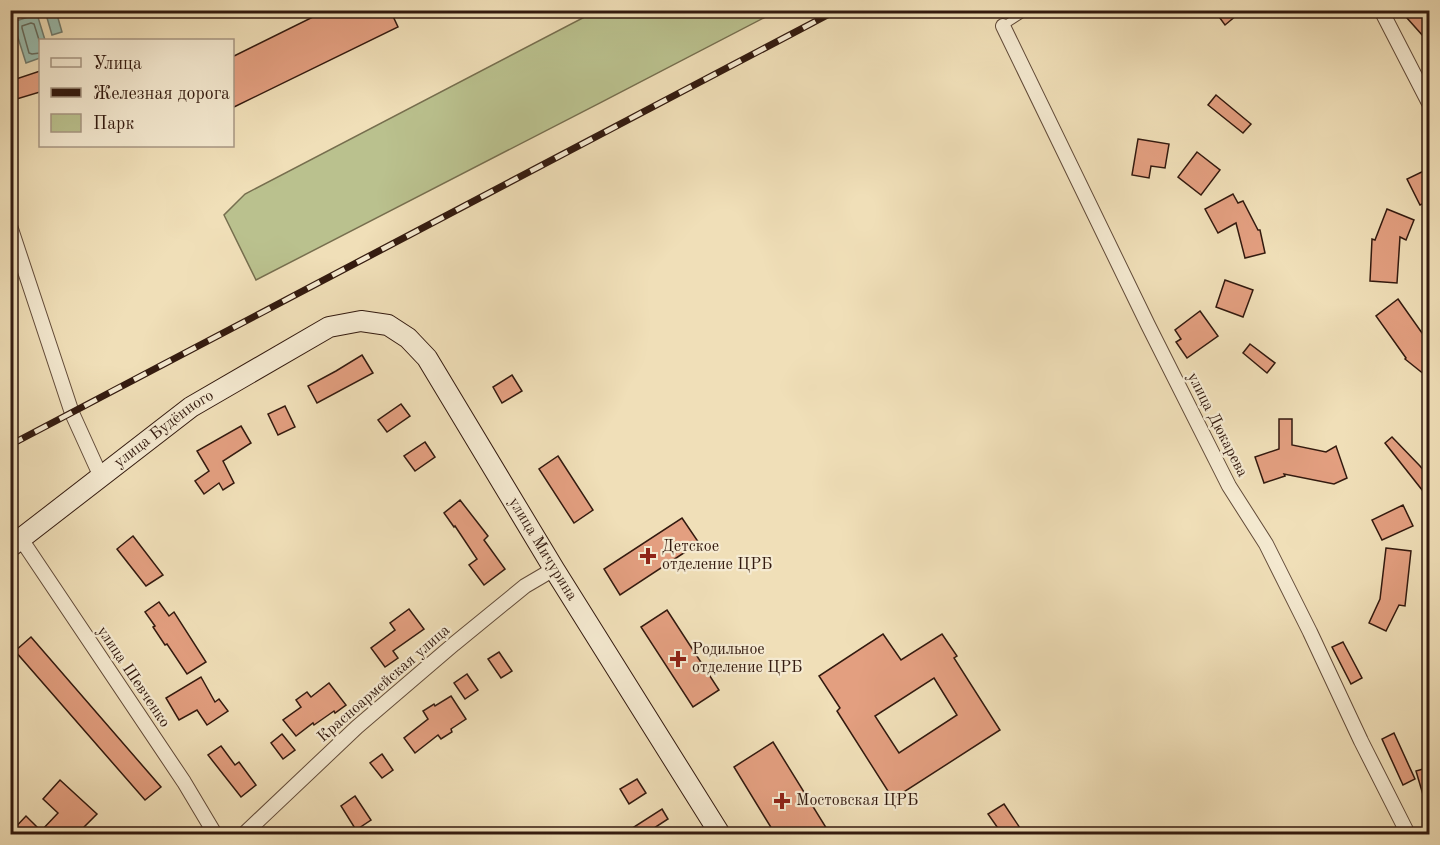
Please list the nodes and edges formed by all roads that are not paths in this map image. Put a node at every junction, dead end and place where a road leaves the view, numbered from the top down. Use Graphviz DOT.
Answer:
graph roads {
  1 [pos="1028,10"];
  2 [pos="1381,10"];
  3 [pos="1003,26"];
  4 [pos="1430,105"];
  5 [pos="10,226"];
  6 [pos="329,327"];
  7 [pos="101,477"];
  8 [pos="16,543"];
  9 [pos="554,569"];
  10 [pos="215,834"];
  11 [pos="244,834"];
  12 [pos="720,834"];
  13 [pos="1408,834"];
  1 -- 3 [label="lane"];
  2 -- 4 [label="street"];
  3 -- 13 [label="street, улица Дюкарева"];
  5 -- 7 [label="street"];
  6 -- 7 [label="street, улица Будённого"];
  6 -- 9 [label="street, улица Мичурина"];
  7 -- 8 [label="street, улица Будённого"];
  8 -- 10 [label="street, улица Шевченко"];
  9 -- 11 [label="street, Красноармейская улица"];
  9 -- 12 [label="street, улица Мичурина"];
}
